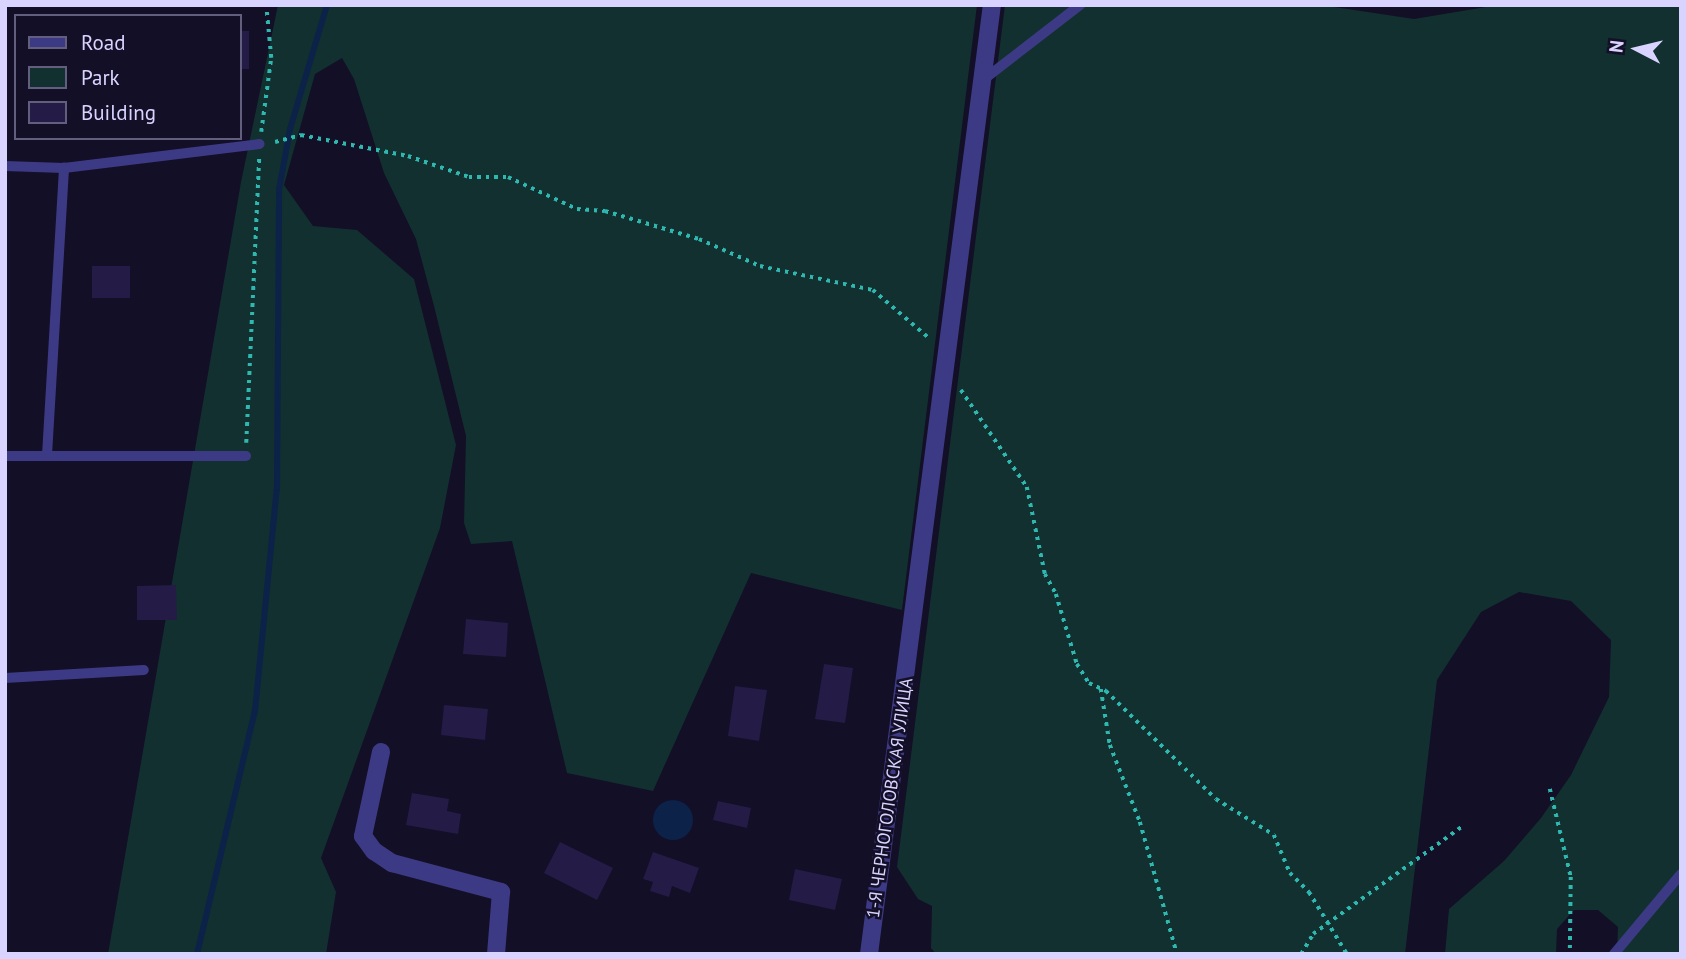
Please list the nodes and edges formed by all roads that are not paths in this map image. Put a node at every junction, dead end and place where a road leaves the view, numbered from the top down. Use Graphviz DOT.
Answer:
graph roads {
  1 [pos="992,5"];
  2 [pos="1080,5"];
  3 [pos="983,81"];
  4 [pos="260,144"];
  5 [pos="5,166"];
  6 [pos="64,168"];
  7 [pos="5,456"];
  8 [pos="47,456"];
  9 [pos="246,456"];
  10 [pos="144,670"];
  11 [pos="5,678"];
  12 [pos="381,752"];
  13 [pos="1681,874"];
  14 [pos="496,954"];
  15 [pos="869,954"];
  16 [pos="1614,954"];
  1 -- 3 [label="street, 1-Я ЧЕРНОГОЛОВСКАЯ УЛИЦА"];
  2 -- 3 [label="lane"];
  3 -- 15 [label="street, 1-Я ЧЕРНОГОЛОВСКАЯ УЛИЦА"];
  4 -- 6 [label="lane"];
  5 -- 6 [label="lane"];
  6 -- 8 [label="lane"];
  7 -- 8 [label="lane"];
  8 -- 9 [label="lane"];
  10 -- 11 [label="lane"];
  12 -- 14 [label="street"];
  13 -- 16 [label="lane"];
}
